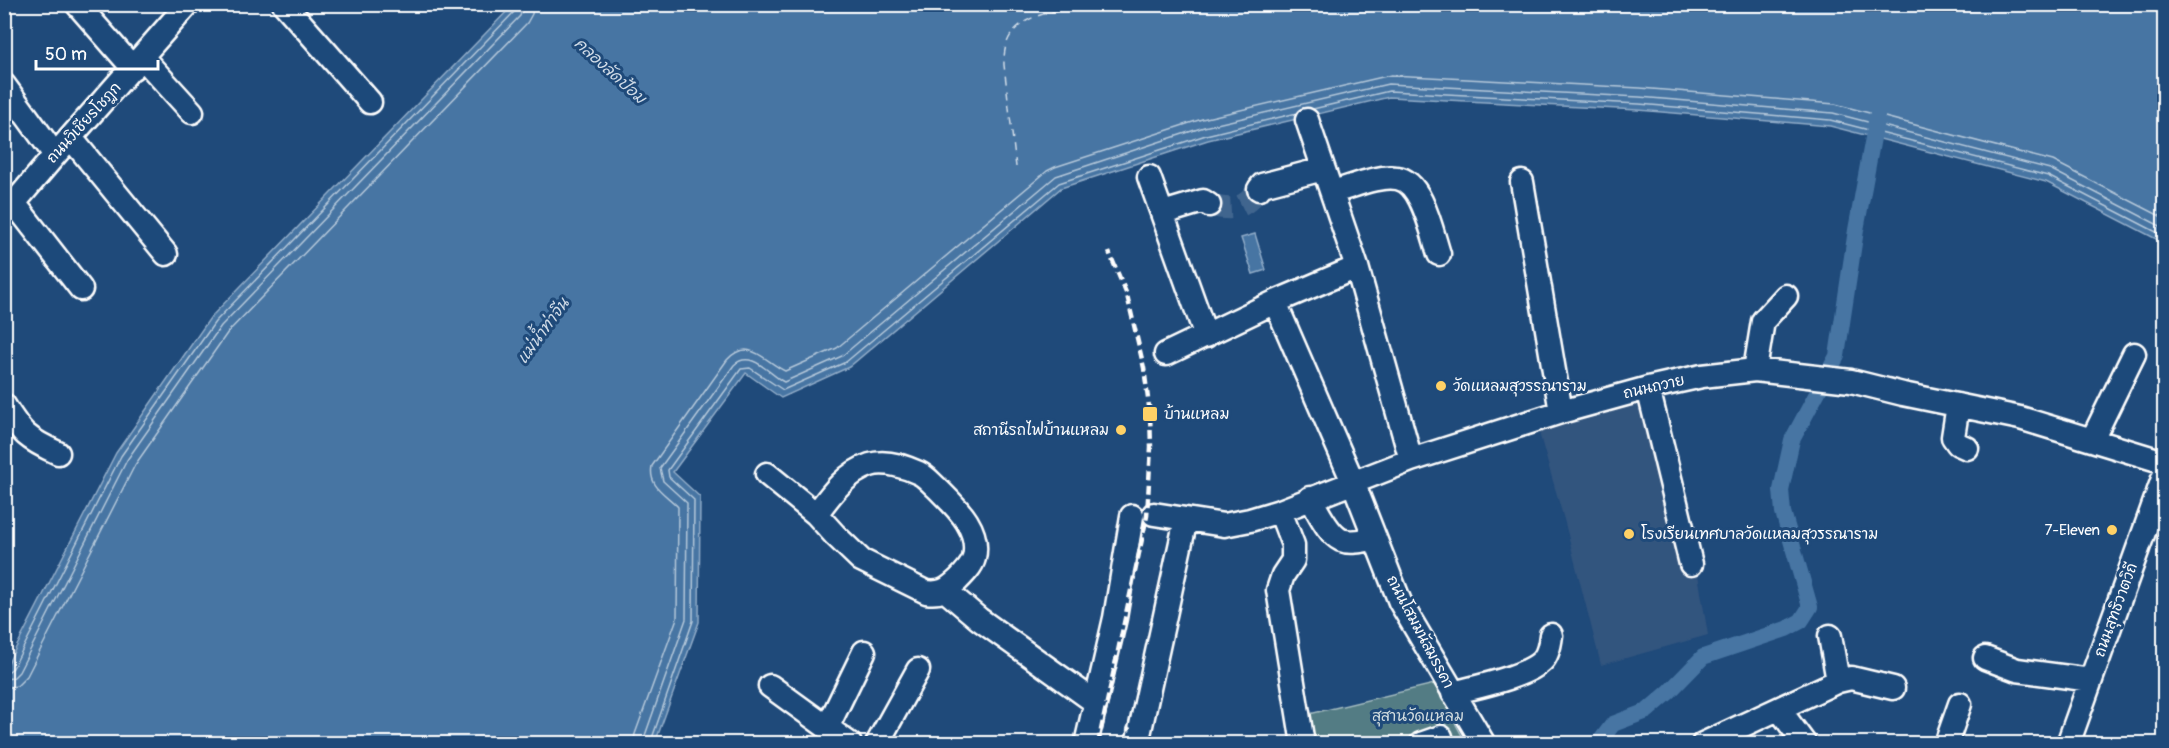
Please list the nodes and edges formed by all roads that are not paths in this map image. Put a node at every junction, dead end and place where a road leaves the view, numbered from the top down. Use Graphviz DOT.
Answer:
graph roads {
  1 [pos="77,4"];
  2 [pos="188,4"];
  3 [pos="284,4"];
  4 [pos="137,62"];
  5 [pos="4,85"];
  6 [pos="370,102"];
  7 [pos="192,112"];
  8 [pos="1307,120"];
  9 [pos="71,138"];
  10 [pos="55,155"];
  11 [pos="1323,169"];
  12 [pos="1149,177"];
  13 [pos="1522,182"];
  14 [pos="1259,189"];
  15 [pos="1333,192"];
  16 [pos="1209,206"];
  17 [pos="9,209"];
  18 [pos="1163,213"];
  19 [pos="166,254"];
  20 [pos="1439,254"];
  21 [pos="1357,267"];
  22 [pos="81,289"];
  23 [pos="1786,296"];
  24 [pos="1275,302"];
  25 [pos="1206,336"];
  26 [pos="1166,354"];
  27 [pos="2134,354"];
  28 [pos="1755,370"];
  29 [pos="1648,388"];
  30 [pos="4,405"];
  31 [pos="1958,405"];
  32 [pos="1561,412"];
  33 [pos="2092,441"];
  34 [pos="1967,448"];
  35 [pos="58,453"];
  36 [pos="1411,460"];
  37 [pos="2164,462"];
  38 [pos="767,474"];
  39 [pos="2164,476"];
  40 [pos="1353,482"];
  41 [pos="1310,498"];
  42 [pos="1281,511"];
  43 [pos="816,514"];
  44 [pos="1186,519"];
  45 [pos="1374,538"];
  46 [pos="1691,564"];
  47 [pos="946,591"];
  48 [pos="1551,635"];
  49 [pos="1830,636"];
  50 [pos="864,652"];
  51 [pos="1985,658"];
  52 [pos="918,670"];
  53 [pos="2091,680"];
  54 [pos="1838,681"];
  55 [pos="770,686"];
  56 [pos="1893,688"];
  57 [pos="1453,693"];
  58 [pos="1095,702"];
  59 [pos="1960,704"];
  60 [pos="1779,709"];
  61 [pos="827,728"];
  62 [pos="850,744"];
  63 [pos="877,744"];
  64 [pos="1086,744"];
  65 [pos="1137,744"];
  66 [pos="1303,744"];
  67 [pos="1484,744"];
  68 [pos="1703,744"];
  69 [pos="1805,744"];
  70 [pos="1946,744"];
  71 [pos="2068,744"];
  1 -- 4 [label="street"];
  2 -- 4 [label="street, ถนนวิเชียรโชฎก"];
  3 -- 6 [label="street"];
  4 -- 7 [label="street"];
  4 -- 9 [label="street, ถนนวิเชียรโชฎก"];
  5 -- 10 [label="street"];
  8 -- 11 [label="street"];
  9 -- 10 [label="street, ถนนวิเชียรโชฎก"];
  9 -- 19 [label="street"];
  10 -- 17 [label="street, ถนนวิเชียรโชฎก"];
  11 -- 14 [label="street"];
  11 -- 15 [label="street"];
  12 -- 18 [label="street"];
  13 -- 32 [label="street"];
  15 -- 20 [label="street"];
  15 -- 21 [label="street"];
  16 -- 18 [label="street"];
  17 -- 22 [label="street"];
  18 -- 25 [label="street"];
  21 -- 24 [label="street"];
  21 -- 36 [label="street"];
  23 -- 28 [label="street"];
  24 -- 25 [label="street"];
  24 -- 40 [label="street, ถนนโสมมนัสมรรคา"];
  25 -- 26 [label="street"];
  27 -- 33 [label="street"];
  28 -- 29 [label="street, ถนนถวาย"];
  28 -- 31 [label="street, ถนนถวาย"];
  29 -- 32 [label="street, ถนนถวาย"];
  29 -- 46 [label="street"];
  30 -- 35 [label="street"];
  31 -- 33 [label="street, ถนนถวาย"];
  31 -- 34 [label="street"];
  32 -- 36 [label="street, ถนนถวาย"];
  33 -- 37 [label="street, ถนนถวาย"];
  36 -- 40 [label="street, ถนนถวาย"];
  38 -- 43 [label="street"];
  39 -- 53 [label="street, ถนนสุทธิวาตวิถี"];
  40 -- 41 [label="street, ถนนถวาย"];
  40 -- 45 [label="street, ถนนโสมมนัสมรรคา"];
  41 -- 42 [label="street, ถนนถวาย"];
  41 -- 45 [label="street"];
  42 -- 44 [label="street, ถนนถวาย"];
  42 -- 66 [label="street"];
  43 -- 47 [label="street"];
  43 -- 47 [label="street"];
  44 -- 58 [label="street, ถนนถวาย"];
  44 -- 65 [label="street"];
  45 -- 57 [label="street, ถนนโสมมนัสมรรคา"];
  47 -- 58 [label="street"];
  48 -- 57 [label="street"];
  49 -- 54 [label="street"];
  50 -- 61 [label="street"];
  51 -- 53 [label="street"];
  52 -- 63 [label="street"];
  53 -- 71 [label="street, ถนนสุทธิวาตวิถี"];
  54 -- 56 [label="street"];
  54 -- 60 [label="street"];
  55 -- 61 [label="street"];
  57 -- 67 [label="street, ถนนโสมมนัสมรรคา"];
  58 -- 64 [label="street"];
  59 -- 70 [label="street"];
  60 -- 68 [label="street"];
  60 -- 69 [label="street"];
  61 -- 62 [label="street"];
}
